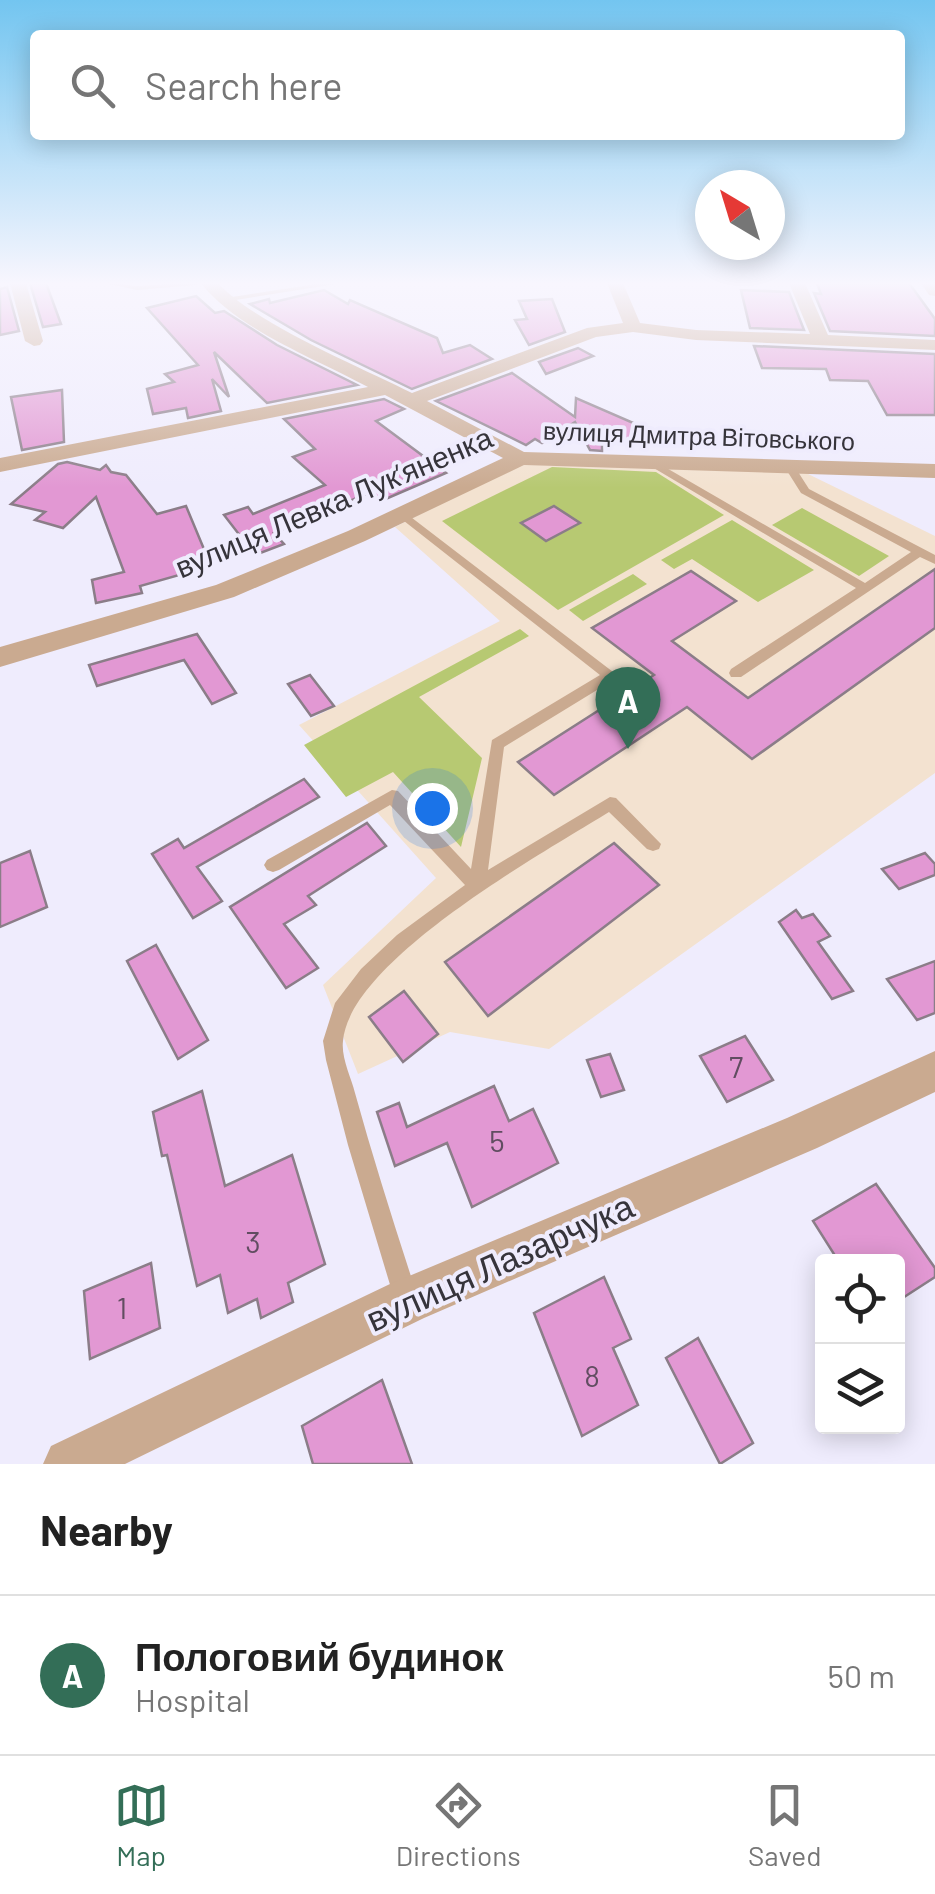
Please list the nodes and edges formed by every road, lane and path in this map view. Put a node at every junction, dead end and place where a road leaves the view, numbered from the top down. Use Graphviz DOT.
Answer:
graph roads {
  1 [pos="321,351"];
  2 [pos="542,351"];
  3 [pos="386,389"];
  4 [pos="410,401"];
  5 [pos="520,458"];
  6 [pos="651,462"];
  7 [pos="0,465"];
  8 [pos="788,466"];
  9 [pos="935,471"];
  10 [pos="403,515"];
  11 [pos="920,552"];
  12 [pos="935,560"];
  13 [pos="866,589"];
  14 [pos="0,657"];
  15 [pos="736,673"];
  16 [pos="652,844"];
  17 [pos="273,865"];
  18 [pos="477,886"];
  19 [pos="935,1071"];
  20 [pos="407,1300"];
  21 [pos="69,1464"];
  1 -- 3 [label="street, вулиця Дмитра Вітовського"];
  2 -- 4 [label="street"];
  3 -- 4 [label="street, вулиця Дмитра Вітовського"];
  3 -- 7 [label="street"];
  4 -- 5 [label="street, вулиця Дмитра Вітовського"];
  5 -- 6 [label="street, вулиця Дмитра Вітовського"];
  5 -- 10 [label="street, вулиця Левка Лукʼяненка"];
  6 -- 8 [label="street, вулиця Дмитра Вітовського"];
  6 -- 13 [label="lane"];
  8 -- 9 [label="street, вулиця Дмитра Вітовського"];
  8 -- 11 [label="lane"];
  10 -- 14 [label="street, вулиця Левка Лукʼяненка"];
  10 -- 18 [label="lane"];
  11 -- 12 [label="lane"];
  11 -- 13 [label="lane"];
  13 -- 15 [label="lane"];
  16 -- 18 [label="lane"];
  17 -- 18 [label="lane"];
  18 -- 20 [label="lane"];
  19 -- 20 [label="street, вулиця Лазарчука"];
  20 -- 21 [label="street, вулиця Лазарчука"];
}
